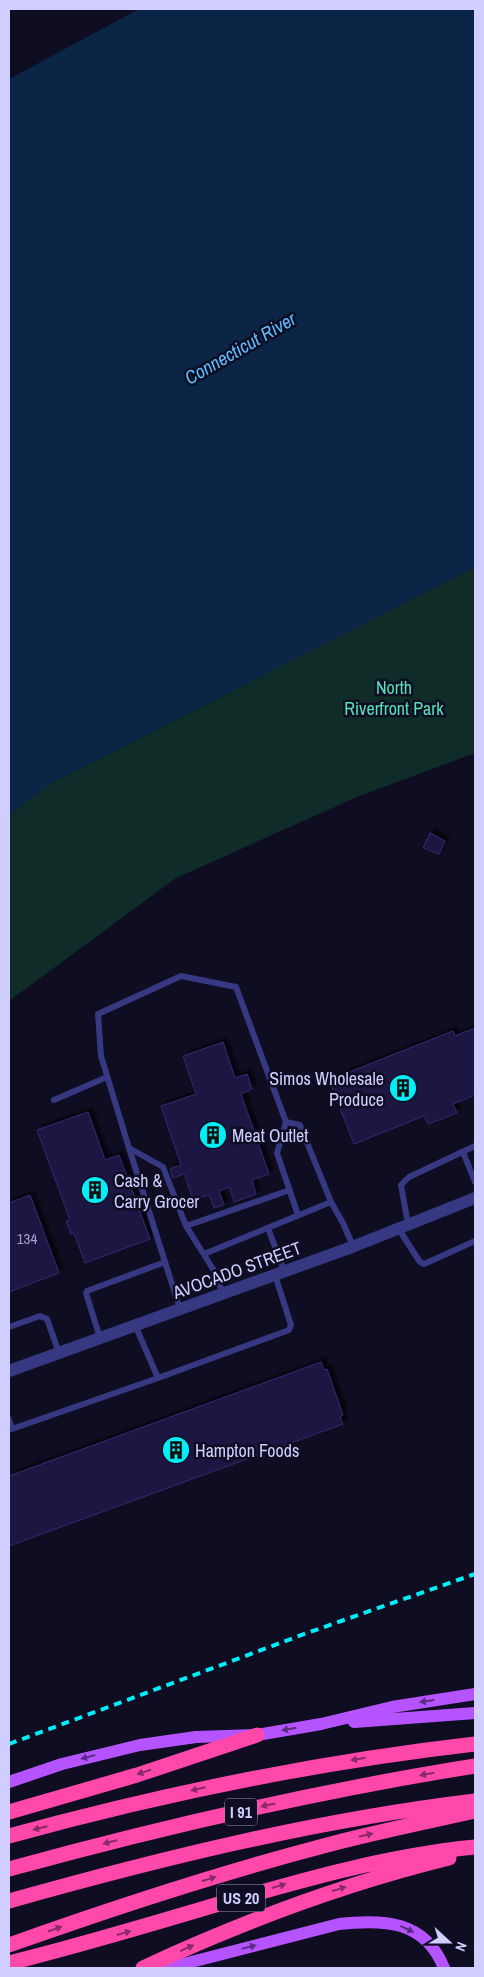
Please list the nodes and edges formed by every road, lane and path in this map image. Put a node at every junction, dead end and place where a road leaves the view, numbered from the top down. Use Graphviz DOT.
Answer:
graph roads {
  1 [pos="107,1077"];
  2 [pos="54,1100"];
  3 [pos="286,1122"];
  4 [pos="475,1146"];
  5 [pos="129,1148"];
  6 [pos="464,1152"];
  7 [pos="475,1182"];
  8 [pos="290,1190"];
  9 [pos="475,1198"];
  10 [pos="331,1202"];
  11 [pos="298,1215"];
  12 [pos="186,1226"];
  13 [pos="403,1226"];
  14 [pos="268,1228"];
  15 [pos="475,1241"];
  16 [pos="353,1246"];
  17 [pos="204,1254"];
  18 [pos="165,1262"];
  19 [pos="279,1273"];
  20 [pos="223,1293"];
  21 [pos="180,1309"];
  22 [pos="135,1325"];
  23 [pos="9,1327"];
  24 [pos="100,1338"];
  25 [pos="59,1353"];
  26 [pos="9,1371"];
  27 [pos="158,1378"];
  28 [pos="9,1419"];
  29 [pos="10,1430"];
  30 [pos="475,1694"];
  31 [pos="475,1713"];
  32 [pos="321,1724"];
  33 [pos="257,1735"];
  34 [pos="475,1744"];
  35 [pos="475,1766"];
  36 [pos="9,1782"];
  37 [pos="475,1801"];
  38 [pos="9,1812"];
  39 [pos="475,1812"];
  40 [pos="9,1836"];
  41 [pos="475,1847"];
  42 [pos="475,1852"];
  43 [pos="9,1870"];
  44 [pos="9,1901"];
  45 [pos="9,1945"];
  46 [pos="9,1963"];
  47 [pos="143,1968"];
  48 [pos="168,1968"];
  49 [pos="444,1968"];
  1 -- 2 [label="lane"];
  1 -- 3 [label="lane"];
  1 -- 5 [label="lane"];
  3 -- 8 [label="lane"];
  3 -- 10 [label="lane"];
  4 -- 6 [label="lane"];
  5 -- 12 [label="lane"];
  5 -- 18 [label="lane"];
  6 -- 7 [label="lane"];
  6 -- 13 [label="lane"];
  8 -- 11 [label="lane"];
  8 -- 12 [label="lane"];
  9 -- 13 [label="street, AVOCADO STREET"];
  10 -- 11 [label="lane"];
  10 -- 16 [label="lane"];
  11 -- 14 [label="lane"];
  12 -- 17 [label="lane"];
  13 -- 15 [label="lane"];
  13 -- 16 [label="street, AVOCADO STREET"];
  14 -- 17 [label="lane"];
  14 -- 19 [label="lane"];
  16 -- 19 [label="street, AVOCADO STREET"];
  17 -- 20 [label="lane"];
  18 -- 21 [label="lane"];
  18 -- 24 [label="lane"];
  19 -- 20 [label="street, AVOCADO STREET"];
  19 -- 27 [label="lane"];
  20 -- 21 [label="street, AVOCADO STREET"];
  21 -- 22 [label="street, AVOCADO STREET"];
  22 -- 24 [label="street, AVOCADO STREET"];
  22 -- 27 [label="lane"];
  23 -- 25 [label="lane"];
  24 -- 25 [label="street, AVOCADO STREET"];
  25 -- 26 [label="street, AVOCADO STREET"];
  27 -- 29 [label="lane"];
  28 -- 29 [label="lane"];
  30 -- 32 [label="main road, one-way"];
  31 -- 32 [label="main road"];
  32 -- 33 [label="main road, one-way"];
  33 -- 36 [label="main road, one-way"];
  33 -- 38 [label="highway, one-way"];
  34 -- 40 [label="highway, one-way"];
  35 -- 43 [label="highway, I 91, one-way"];
  37 -- 44 [label="highway, I 91"];
  45 -- 39 [label="highway, one-way"];
  46 -- 41 [label="highway, US 20, one-way"];
  47 -- 42 [label="highway, one-way"];
  48 -- 49 [label="main road, one-way"];
}
